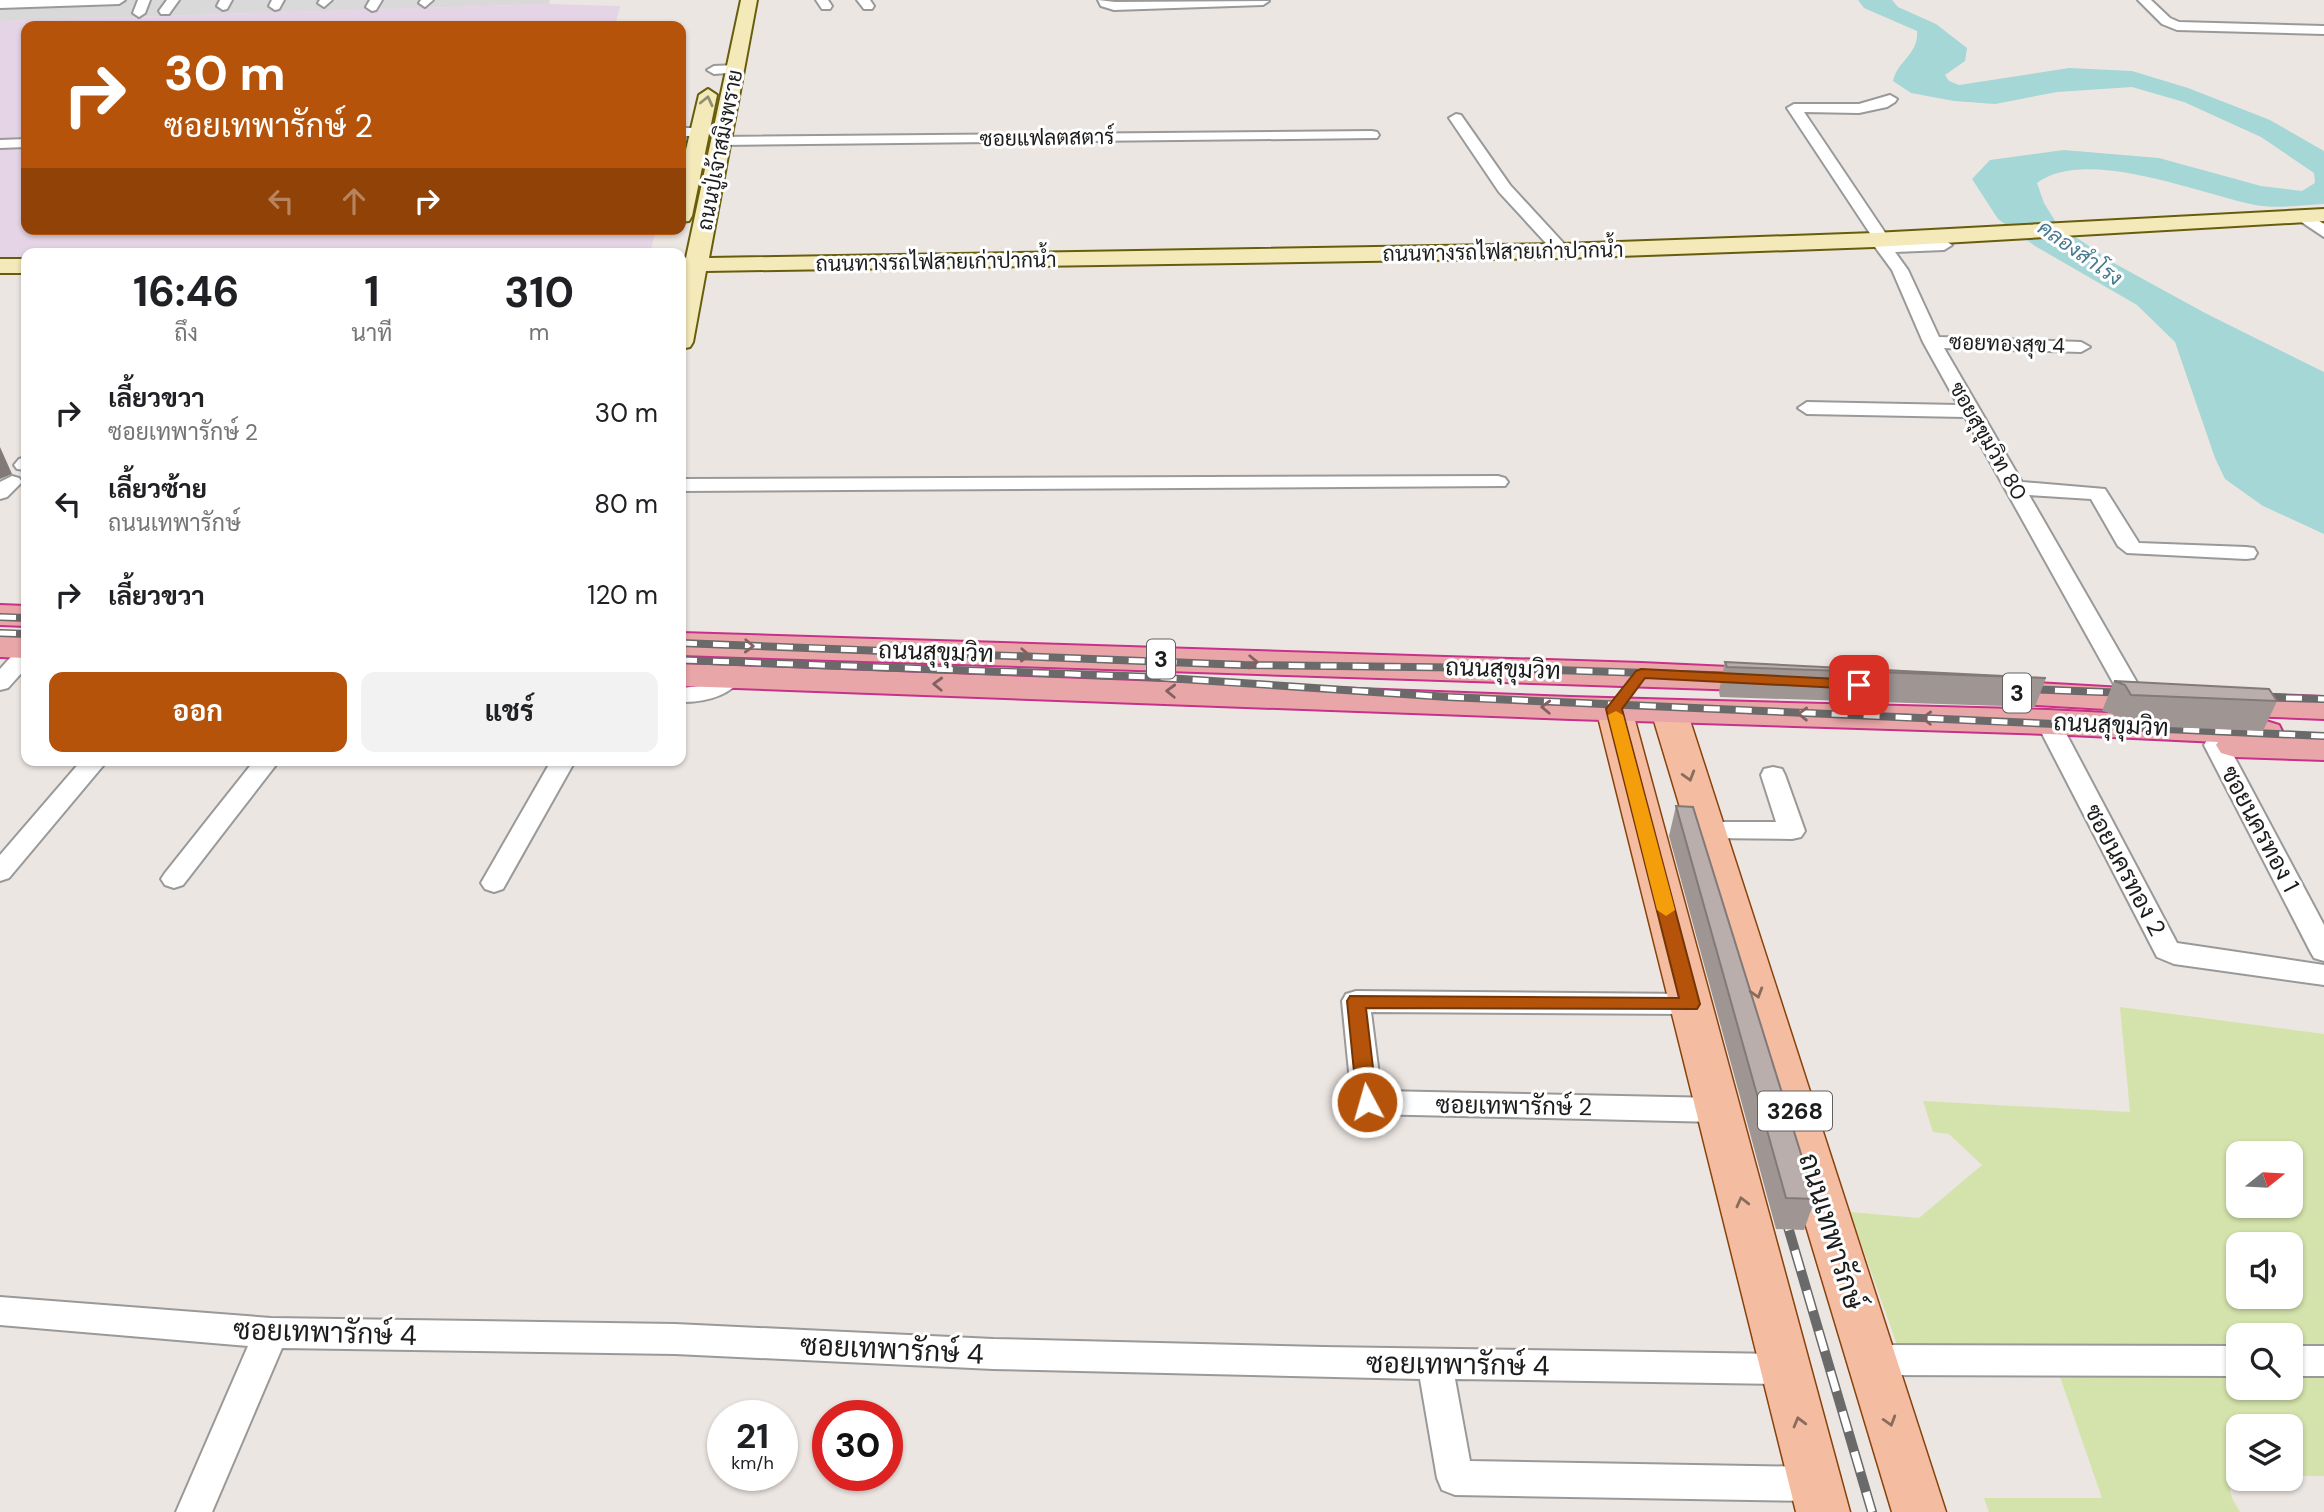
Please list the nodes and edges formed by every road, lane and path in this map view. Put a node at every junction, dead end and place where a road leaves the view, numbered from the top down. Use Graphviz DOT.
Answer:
graph roads {
  1 [pos="104,0"];
  2 [pos="119,0"];
  3 [pos="144,0"];
  4 [pos="749,0"];
  5 [pos="1104,0"];
  6 [pos="2144,0"];
  7 [pos="1263,2"];
  8 [pos="5,3"];
  9 [pos="59,4"];
  10 [pos="139,13"];
  11 [pos="2324,30"];
  12 [pos="720,48"];
  13 [pos="736,69"];
  14 [pos="714,70"];
  15 [pos="1890,99"];
  16 [pos="1456,118"];
  17 [pos="690,132"];
  18 [pos="1372,135"];
  19 [pos="721,141"];
  20 [pos="21,143"];
  21 [pos="0,144"];
  22 [pos="686,169"];
  23 [pos="2314,216"];
  24 [pos="2324,233"];
  25 [pos="1883,244"];
  26 [pos="1944,244"];
  27 [pos="1562,251"];
  28 [pos="689,265"];
  29 [pos="0,266"];
  30 [pos="21,266"];
  31 [pos="686,294"];
  32 [pos="1932,342"];
  33 [pos="2081,347"];
  34 [pos="1807,408"];
  35 [pos="1971,411"];
  36 [pos="1498,482"];
  37 [pos="686,485"];
  38 [pos="2015,488"];
  39 [pos="2246,553"];
  40 [pos="0,615"];
  41 [pos="21,616"];
  42 [pos="686,644"];
  43 [pos="0,646"];
  44 [pos="21,647"];
  45 [pos="21,660"];
  46 [pos="1641,674"];
  47 [pos="686,675"];
  48 [pos="732,676"];
  49 [pos="0,683"];
  50 [pos="2127,686"];
  51 [pos="1997,691"];
  52 [pos="686,694"];
  53 [pos="2324,697"];
  54 [pos="1865,700"];
  55 [pos="2324,708"];
  56 [pos="1614,709"];
  57 [pos="1669,710"];
  58 [pos="2048,722"];
  59 [pos="2194,725"];
  60 [pos="2324,735"];
  61 [pos="2324,748"];
  62 [pos="91,766"];
  63 [pos="263,766"];
  64 [pos="560,766"];
  65 [pos="1773,775"];
  66 [pos="1706,830"];
  67 [pos="0,872"];
  68 [pos="174,879"];
  69 [pos="494,883"];
  70 [pos="2324,951"];
  71 [pos="2324,975"];
  72 [pos="1690,1004"];
  73 [pos="1718,1110"];
  74 [pos="0,1311"];
  75 [pos="271,1333"];
  76 [pos="1871,1360"];
  77 [pos="2226,1361"];
  78 [pos="2303,1361"];
  79 [pos="2324,1361"];
  80 [pos="1435,1364"];
  81 [pos="1784,1369"];
  82 [pos="1819,1498"];
  83 [pos="194,1512"];
  84 [pos="1919,1512"];
  1 -- 2 [label="street"];
  1 -- 9 [label="street"];
  3 -- 10 [label="street"];
  4 -- 13 [label="main road, ถนนปู่เจ้าสมิงพราย"];
  5 -- 7 [label="street"];
  6 -- 11 [label="street"];
  8 -- 9 [label="street"];
  12 -- 14 [label="main road, ถนนปู่เจ้าสมิงพราย"];
  13 -- 14 [label="street"];
  13 -- 19 [label="main road, ถนนปู่เจ้าสมิงพราย"];
  17 -- 14 [label="main road, ถนนปู่เจ้าสมิงพราย, one-way"];
  15 -- 25 [label="street, ซอยสุขุมวิท 80"];
  16 -- 27 [label="street"];
  17 -- 22 [label="main road, ถนนปู่เจ้าสมิงพราย"];
  18 -- 19 [label="street, ซอยแฟลตสตาร์"];
  19 -- 28 [label="main road, ถนนปู่เจ้าสมิงพราย"];
  20 -- 21 [label="street"];
  23 -- 24 [label="street"];
  23 -- 25 [label="main road, ถนนทางรถไฟสายเก่าปากน้ำ"];
  25 -- 26 [label="street"];
  25 -- 27 [label="main road, ถนนทางรถไฟสายเก่าปากน้ำ"];
  25 -- 32 [label="street, ซอยสุขุมวิท 80"];
  27 -- 28 [label="main road, ถนนทางรถไฟสายเก่าปากน้ำ"];
  28 -- 31 [label="main road, ถนนปู่เจ้าสมิงพราย"];
  29 -- 30 [label="main road"];
  32 -- 33 [label="street, ซอยทองสุข 4"];
  32 -- 35 [label="street, ซอยสุขุมวิท 80"];
  34 -- 35 [label="street"];
  35 -- 38 [label="street, ซอยสุขุมวิท 80"];
  36 -- 37 [label="street"];
  38 -- 39 [label="street"];
  38 -- 50 [label="street, ซอยสุขุมวิท 80"];
  40 -- 41 [label="highway"];
  42 -- 46 [label="highway, ถนนสุขุมวิท / 3, one-way"];
  43 -- 44 [label="highway"];
  45 -- 49 [label="street"];
  46 -- 54 [label="highway, ถนนสุขุมวิท / 3"];
  46 -- 56 [label="highway"];
  46 -- 57 [label="highway"];
  47 -- 48 [label="highway, ถนนสุขุมวิท / 3"];
  48 -- 52 [label="street"];
  56 -- 48 [label="highway, ถนนสุขุมวิท / 3, one-way"];
  50 -- 51 [label="highway"];
  50 -- 53 [label="highway"];
  51 -- 54 [label="highway, ถนนสุขุมวิท / 3"];
  51 -- 59 [label="highway, ถนนสุขุมวิท / 3"];
  54 -- 57 [label="highway, ถนนสุขุมวิท / 3, one-way"];
  58 -- 54 [label="highway, ถนนสุขุมวิท / 3, one-way"];
  55 -- 59 [label="highway, ถนนสุขุมวิท / 3"];
  56 -- 57 [label="highway, ถนนสุขุมวิท / 3"];
  56 -- 72 [label="main road, 3268"];
  57 -- 66 [label="main road, ถนนเทพารักษ์ / 3268, one-way"];
  58 -- 59 [label="highway"];
  58 -- 71 [label="street, ซอยนครทอง 2"];
  59 -- 60 [label="highway, ถนนสุขุมวิท / 3"];
  59 -- 61 [label="highway"];
  59 -- 70 [label="street, ซอยนครทอง 1"];
  62 -- 67 [label="street"];
  63 -- 68 [label="street"];
  64 -- 69 [label="street"];
  65 -- 66 [label="street"];
  66 -- 76 [label="main road, ถนนเทพารักษ์ / 3268, one-way"];
  72 -- 73 [label="main road, 3268"];
  72 -- 73 [label="street, ซอยเทพารักษ์ 2"];
  81 -- 73 [label="main road, 3268, one-way"];
  74 -- 75 [label="street, ซอยเทพารักษ์ 4"];
  75 -- 80 [label="street, ซอยเทพารักษ์ 4"];
  75 -- 83 [label="street"];
  76 -- 77 [label="street"];
  76 -- 84 [label="main road, ถนนเทพารักษ์ / 3268, one-way"];
  78 -- 79 [label="street"];
  80 -- 81 [label="street, ซอยเทพารักษ์ 4"];
  80 -- 82 [label="street"];
  82 -- 81 [label="main road, 3268, one-way"];
}
